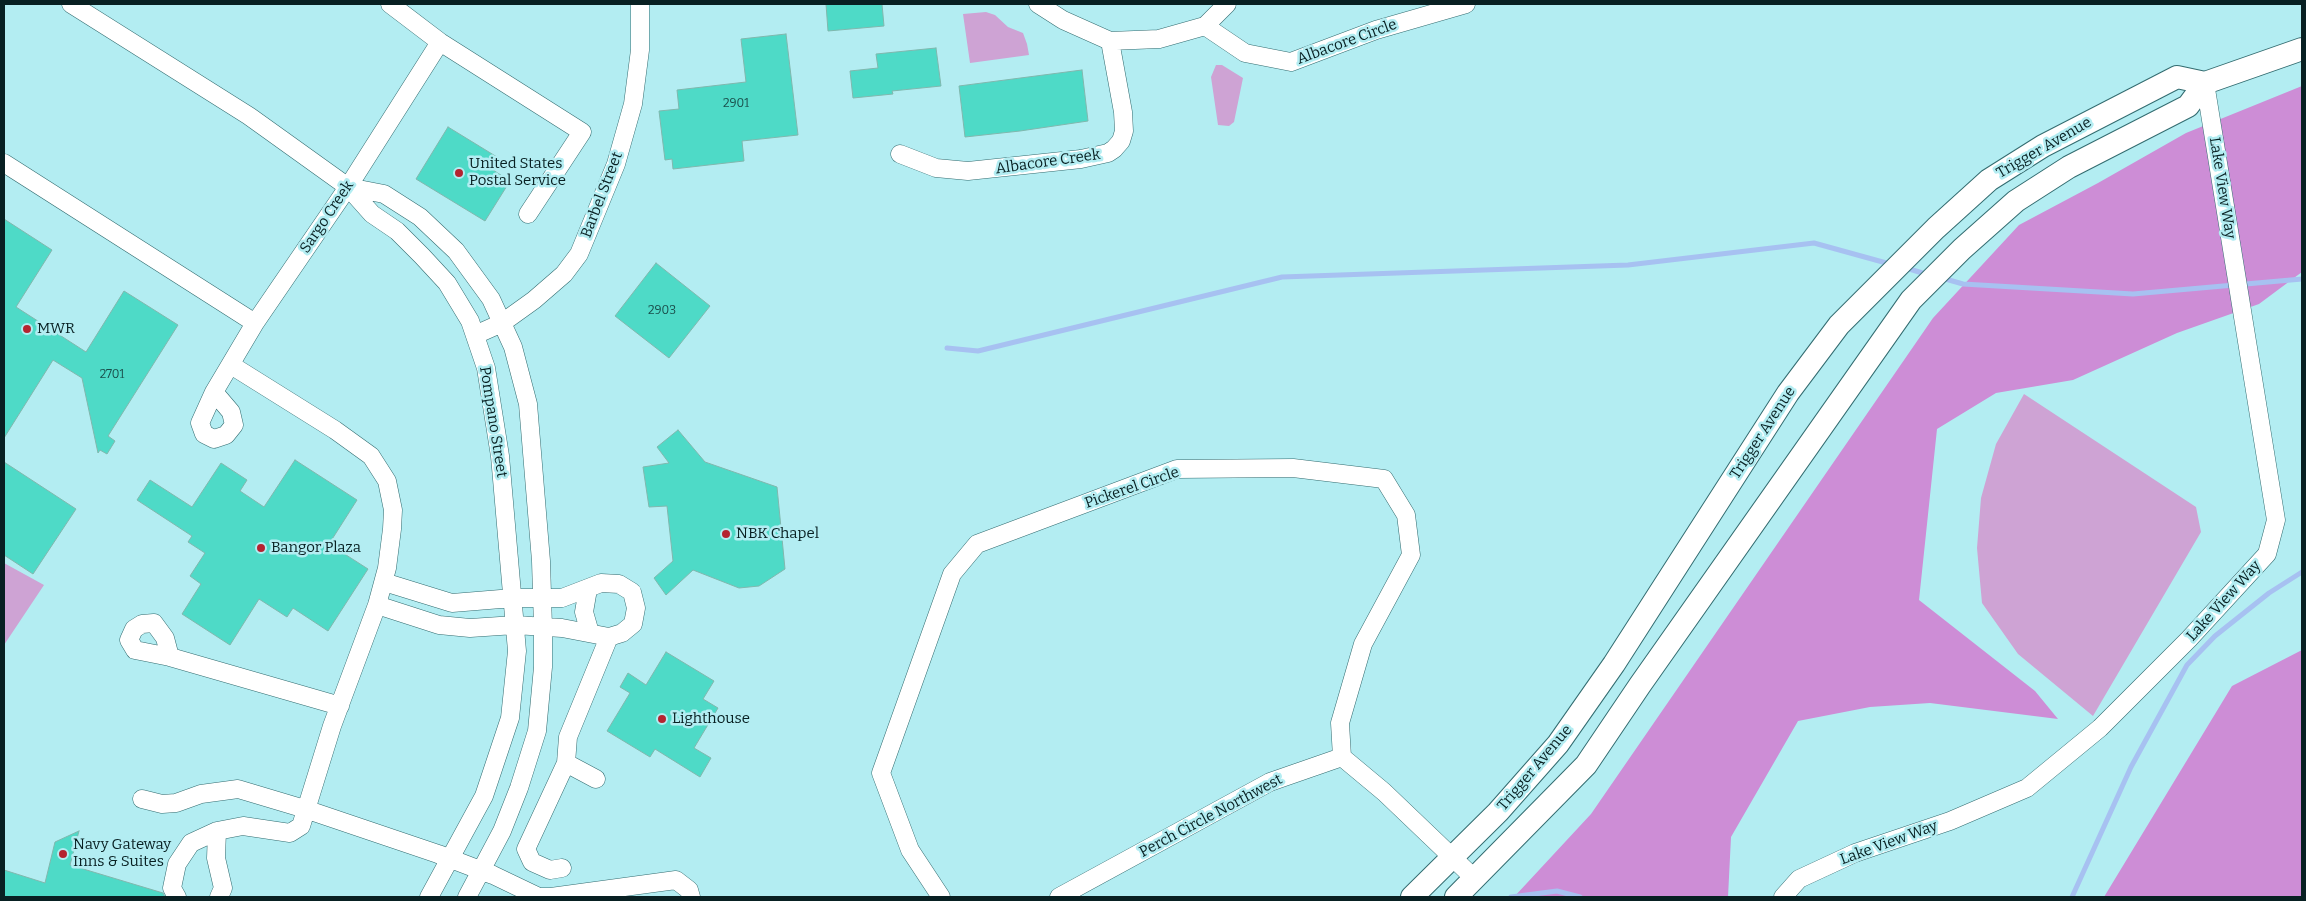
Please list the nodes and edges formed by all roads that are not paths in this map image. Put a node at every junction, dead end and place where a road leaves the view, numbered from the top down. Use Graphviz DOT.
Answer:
graph roads {
  1 [pos="71,4"];
  2 [pos="390,4"];
  3 [pos="640,4"];
  4 [pos="1038,4"];
  5 [pos="1227,4"];
  6 [pos="1466,4"];
  7 [pos="1205,26"];
  8 [pos="1110,41"];
  9 [pos="440,42"];
  10 [pos="2302,49"];
  11 [pos="2205,83"];
  12 [pos="900,154"];
  13 [pos="4,163"];
  14 [pos="348,187"];
  15 [pos="528,214"];
  16 [pos="255,323"];
  17 [pos="502,323"];
  18 [pos="475,335"];
  19 [pos="231,365"];
  20 [pos="214,392"];
  21 [pos="384,582"];
  22 [pos="588,589"];
  23 [pos="513,598"];
  24 [pos="542,598"];
  25 [pos="377,605"];
  26 [pos="515,625"];
  27 [pos="544,628"];
  28 [pos="590,633"];
  29 [pos="609,637"];
  30 [pos="170,657"];
  31 [pos="340,706"];
  32 [pos="1342,757"];
  33 [pos="566,763"];
  34 [pos="596,779"];
  35 [pos="142,799"];
  36 [pos="305,808"];
  37 [pos="217,831"];
  38 [pos="449,859"];
  39 [pos="1453,859"];
  40 [pos="562,868"];
  41 [pos="481,871"];
  42 [pos="1474,878"];
  43 [pos="176,897"];
  44 [pos="219,897"];
  45 [pos="429,897"];
  46 [pos="467,897"];
  47 [pos="691,897"];
  48 [pos="941,897"];
  49 [pos="1058,897"];
  50 [pos="1412,897"];
  51 [pos="1456,897"];
  52 [pos="1783,897"];
  1 -- 14 [label="street"];
  2 -- 9 [label="street"];
  3 -- 17 [label="street, Barbel Street"];
  4 -- 8 [label="street"];
  5 -- 7 [label="street"];
  6 -- 7 [label="street, Albacore Circle"];
  7 -- 8 [label="street"];
  8 -- 12 [label="street, Albacore Creek"];
  9 -- 14 [label="street, Sargo Creek"];
  9 -- 15 [label="street"];
  10 -- 11 [label="main road"];
  11 -- 39 [label="main road, Trigger Avenue"];
  11 -- 42 [label="main road, Trigger Avenue"];
  11 -- 52 [label="street, Lake View Way"];
  13 -- 16 [label="street"];
  14 -- 16 [label="street, Sargo Creek"];
  14 -- 17 [label="street"];
  14 -- 18 [label="street, Pompano Street"];
  16 -- 19 [label="street, Sargo Creek"];
  17 -- 18 [label="street, Barbel Street"];
  17 -- 24 [label="street"];
  18 -- 23 [label="street, Pompano Street"];
  19 -- 20 [label="street, Sargo Creek"];
  19 -- 21 [label="street"];
  21 -- 23 [label="street"];
  21 -- 25 [label="street"];
  22 -- 24 [label="street"];
  22 -- 28 [label="street"];
  22 -- 29 [label="street"];
  23 -- 24 [label="street"];
  23 -- 26 [label="street, Pompano Street"];
  24 -- 27 [label="street"];
  25 -- 26 [label="street"];
  25 -- 31 [label="street"];
  26 -- 27 [label="street"];
  26 -- 38 [label="street, Pompano Street"];
  27 -- 28 [label="street"];
  27 -- 41 [label="street"];
  28 -- 29 [label="street"];
  29 -- 33 [label="street"];
  30 -- 31 [label="street"];
  31 -- 36 [label="street"];
  32 -- 39 [label="street"];
  32 -- 48 [label="street, Pickerel Circle"];
  32 -- 49 [label="street, Perch Circle Northwest"];
  33 -- 34 [label="street"];
  33 -- 40 [label="street"];
  35 -- 36 [label="street"];
  36 -- 37 [label="street"];
  36 -- 38 [label="street"];
  37 -- 43 [label="street"];
  37 -- 44 [label="street"];
  38 -- 41 [label="street"];
  38 -- 45 [label="street, Pompano Street"];
  39 -- 42 [label="street"];
  39 -- 50 [label="main road, Trigger Avenue"];
  41 -- 46 [label="street"];
  41 -- 47 [label="street"];
  42 -- 51 [label="main road, Trigger Avenue"];
}
